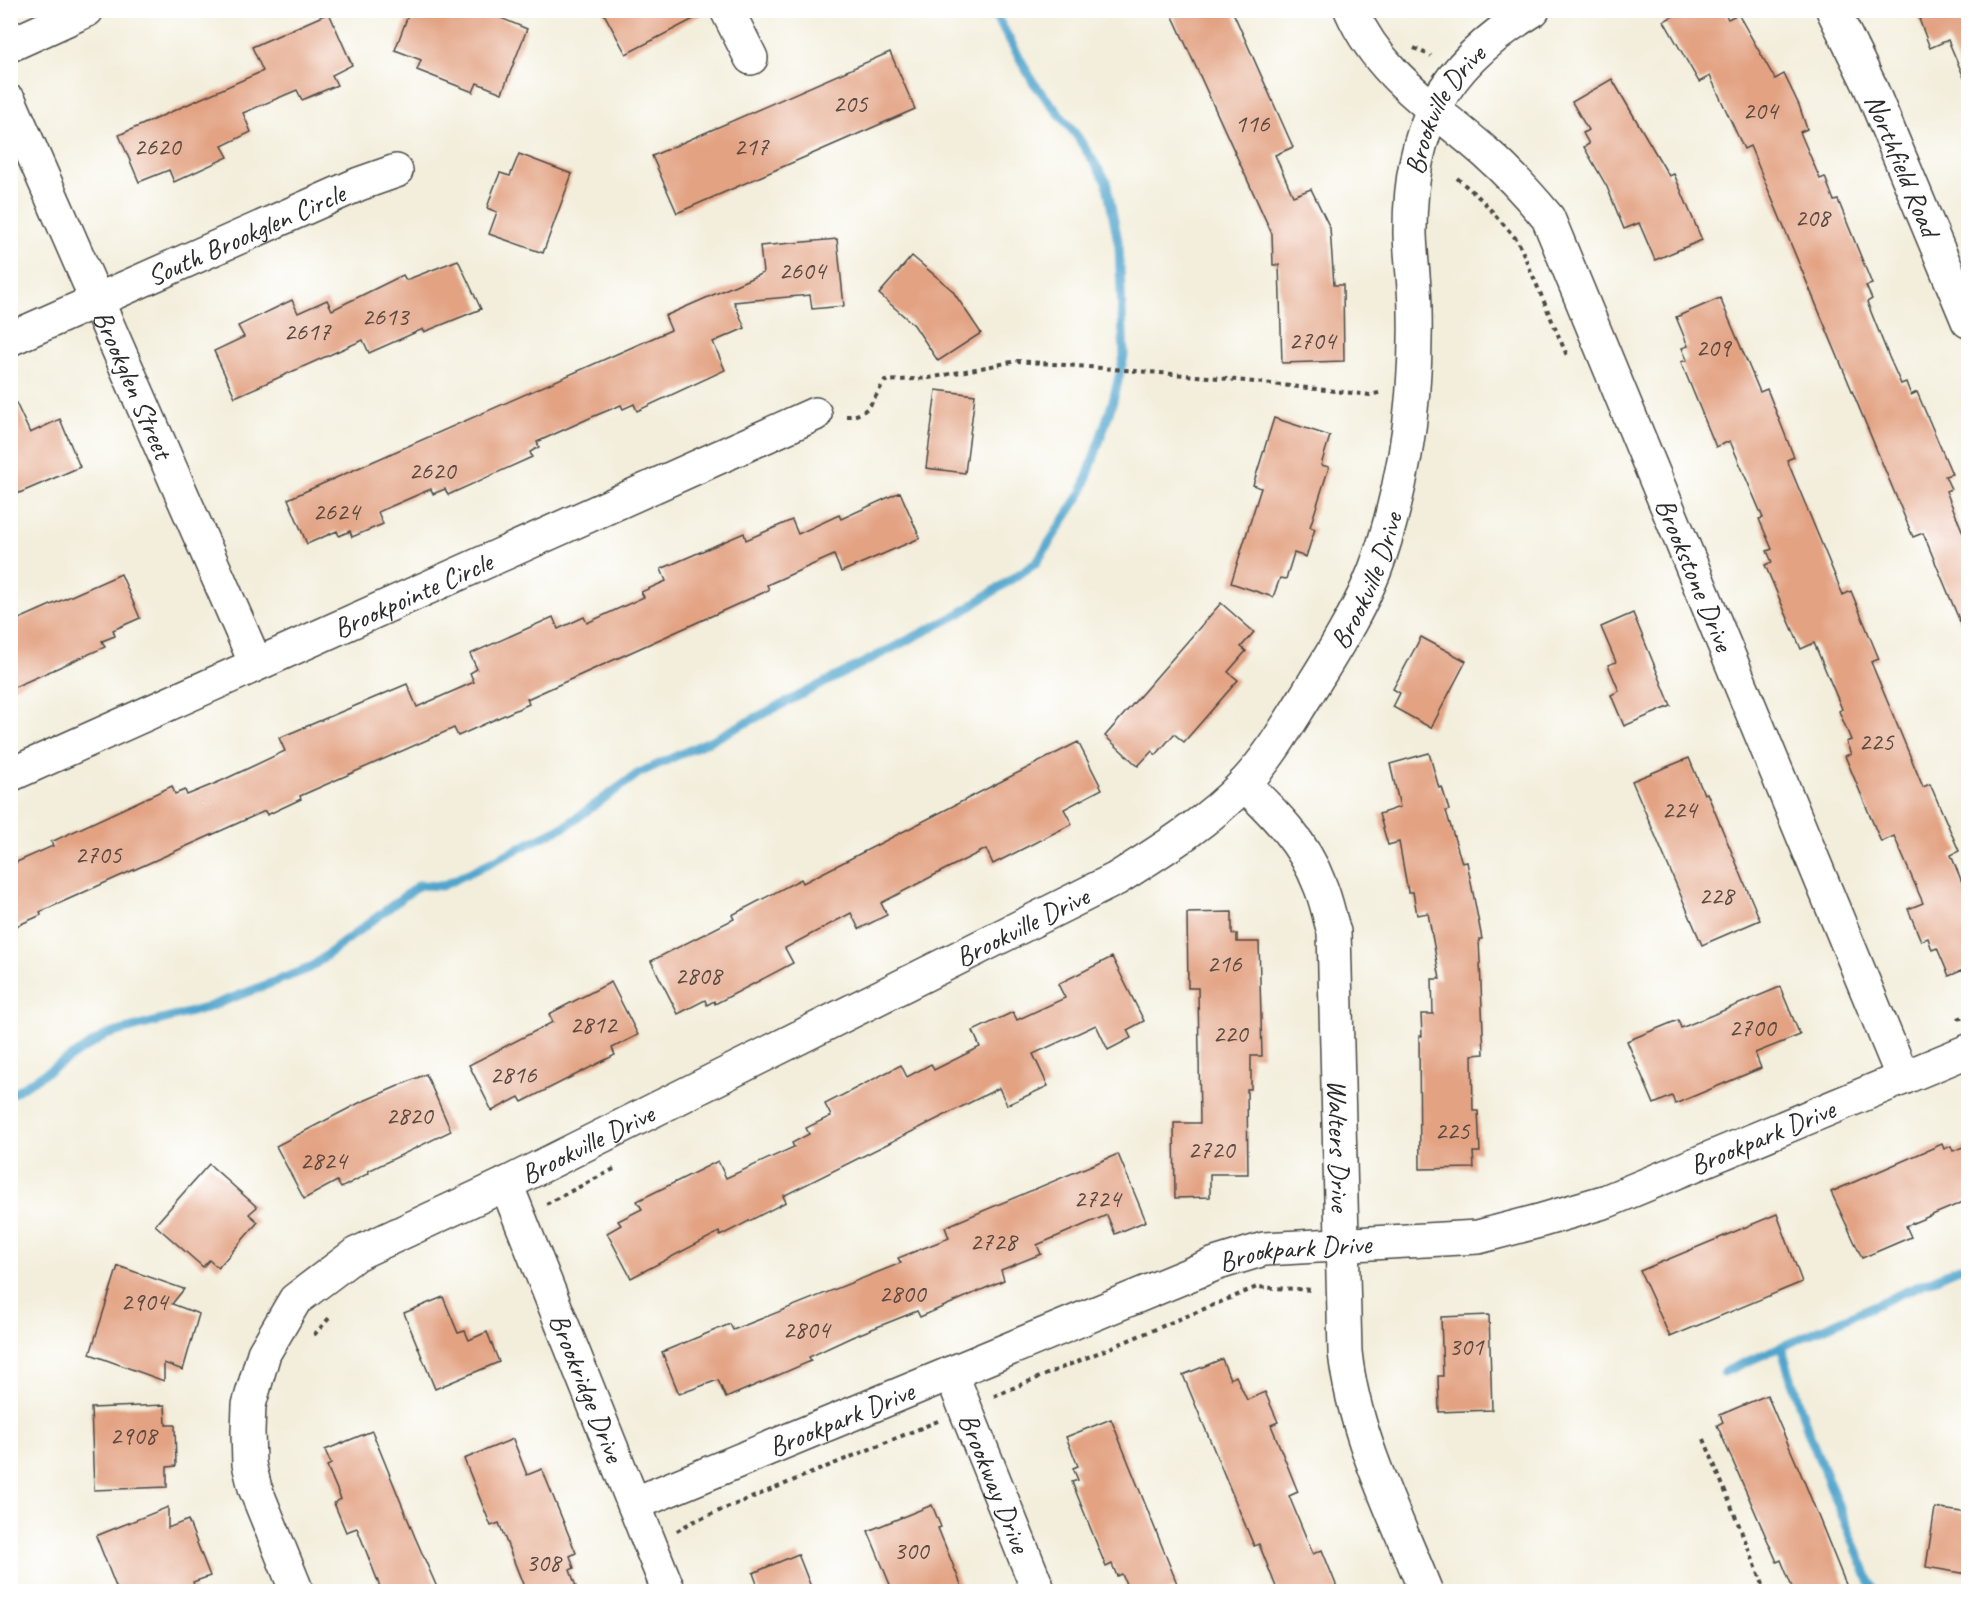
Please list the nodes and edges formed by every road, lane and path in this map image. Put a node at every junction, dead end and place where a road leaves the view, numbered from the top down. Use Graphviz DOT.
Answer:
graph roads {
  1 [pos="87,10"];
  2 [pos="727,10"];
  3 [pos="1351,10"];
  4 [pos="1533,10"];
  5 [pos="1833,10"];
  6 [pos="10,45"];
  7 [pos="751,58"];
  8 [pos="10,102"];
  9 [pos="1431,110"];
  10 [pos="396,171"];
  11 [pos="1457,178"];
  12 [pos="98,300"];
  13 [pos="1968,321"];
  14 [pos="10,339"];
  15 [pos="1570,362"];
  16 [pos="1413,392"];
  17 [pos="815,414"];
  18 [pos="256,664"];
  19 [pos="10,775"];
  20 [pos="1244,784"];
  21 [pos="1968,1051"];
  22 [pos="1903,1078"];
  23 [pos="624,1164"];
  24 [pos="506,1184"];
  25 [pos="520,1218"];
  26 [pos="1344,1245"];
  27 [pos="1345,1292"];
  28 [pos="334,1312"];
  29 [pos="308,1342"];
  30 [pos="951,1373"];
  31 [pos="965,1409"];
  32 [pos="1704,1439"];
  33 [pos="634,1504"];
  34 [pos="676,1532"];
  35 [pos="297,1592"];
  36 [pos="669,1592"];
  37 [pos="1039,1592"];
  38 [pos="1426,1592"];
  39 [pos="1766,1592"];
  1 -- 6 [label="street"];
  2 -- 7 [label="street"];
  3 -- 9 [label="street, Brookstone Drive"];
  4 -- 9 [label="street, Brookville Drive"];
  5 -- 13 [label="street, Northfield Road"];
  8 -- 12 [label="street, Brookglen Street"];
  9 -- 16 [label="street, Brookville Drive"];
  9 -- 22 [label="street, Brookstone Drive"];
  10 -- 12 [label="street, South Brookglen Circle"];
  11 -- 15 [label="path"];
  12 -- 14 [label="street, South Brookglen Circle"];
  12 -- 18 [label="street, Brookglen Street"];
  16 -- 17 [label="path"];
  16 -- 20 [label="street, Brookville Drive"];
  17 -- 18 [label="street, Brookpointe Circle"];
  18 -- 19 [label="street, Brookpointe Circle"];
  20 -- 24 [label="street, Brookville Drive"];
  20 -- 26 [label="street, Walters Drive"];
  21 -- 22 [label="street, Brookpark Drive"];
  22 -- 26 [label="street, Brookpark Drive"];
  23 -- 25 [label="path"];
  24 -- 25 [label="street, Brookridge Drive"];
  24 -- 35 [label="street, Brookville Drive"];
  25 -- 33 [label="street, Brookridge Drive"];
  26 -- 27 [label="street, Walters Drive"];
  26 -- 30 [label="street, Brookpark Drive"];
  27 -- 31 [label="path"];
  27 -- 38 [label="street, Walters Drive"];
  28 -- 29 [label="path"];
  30 -- 31 [label="street, Brookway Drive"];
  30 -- 33 [label="street, Brookpark Drive"];
  31 -- 34 [label="path"];
  31 -- 37 [label="street, Brookway Drive"];
  32 -- 39 [label="path"];
  33 -- 36 [label="street, Brookridge Drive"];
}
